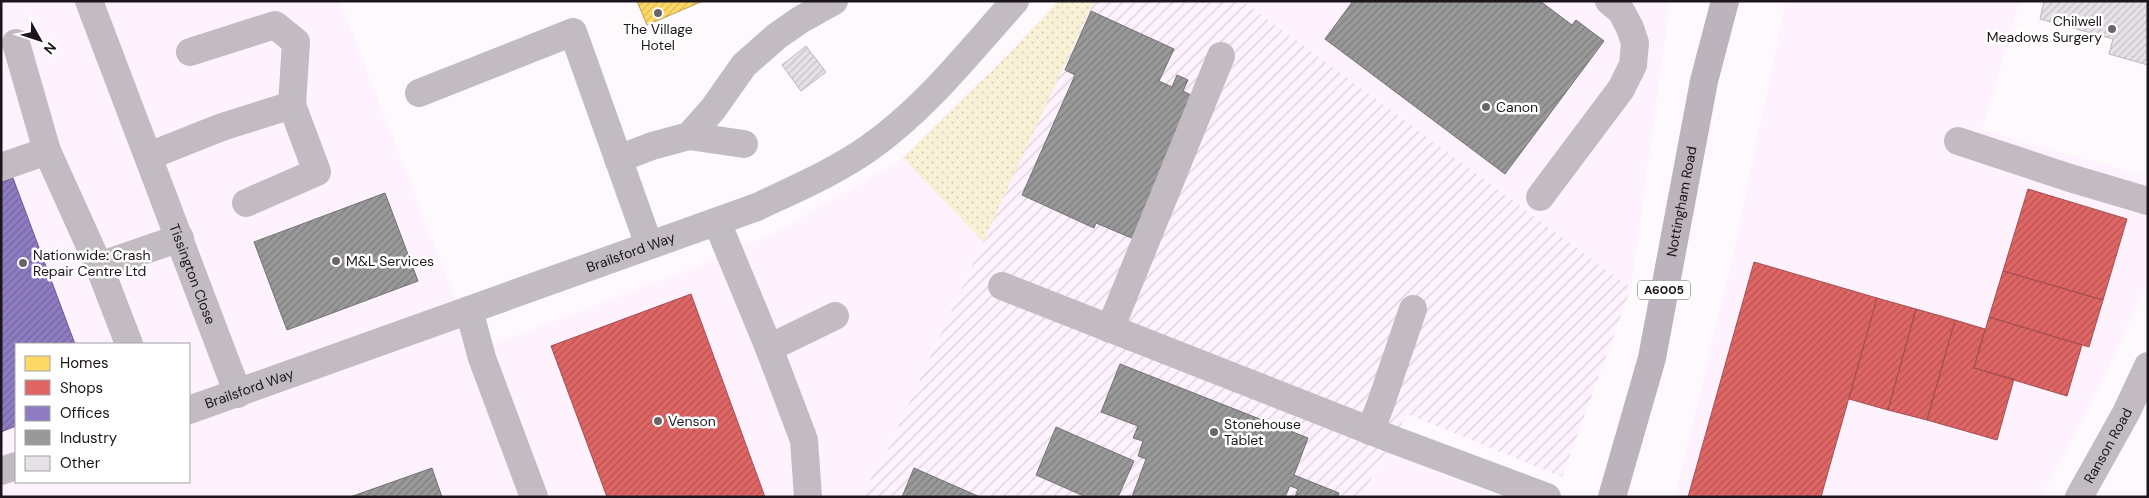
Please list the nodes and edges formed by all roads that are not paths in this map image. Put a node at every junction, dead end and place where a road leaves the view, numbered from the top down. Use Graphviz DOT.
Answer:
graph roads {
  1 [pos="89,1"];
  2 [pos="834,1"];
  3 [pos="1015,1"];
  4 [pos="1609,1"];
  5 [pos="1708,1"];
  6 [pos="1725,1"];
  7 [pos="16,43"];
  8 [pos="190,52"];
  9 [pos="1221,56"];
  10 [pos="1704,81"];
  11 [pos="419,93"];
  12 [pos="292,105"];
  13 [pos="689,136"];
  14 [pos="1958,141"];
  15 [pos="744,144"];
  16 [pos="47,151"];
  17 [pos="149,156"];
  18 [pos="618,159"];
  19 [pos="1,167"];
  20 [pos="1540,198"];
  21 [pos="2148,201"];
  22 [pos="246,203"];
  23 [pos="717,222"];
  24 [pos="180,238"];
  25 [pos="649,245"];
  26 [pos="99,266"];
  27 [pos="1002,286"];
  28 [pos="1413,309"];
  29 [pos="469,310"];
  30 [pos="835,316"];
  31 [pos="1110,329"];
  32 [pos="128,343"];
  33 [pos="770,348"];
  34 [pos="2148,366"];
  35 [pos="238,394"];
  36 [pos="190,410"];
  37 [pos="1370,431"];
  38 [pos="15,466"];
  39 [pos="1,471"];
  40 [pos="534,497"];
  41 [pos="808,497"];
  42 [pos="1547,497"];
  43 [pos="1612,497"];
  44 [pos="2079,497"];
  1 -- 17 [label="street, Tissington Close"];
  2 -- 13 [label="street"];
  3 -- 23 [label="street, Brailsford Way"];
  4 -- 20 [label="street"];
  5 -- 10 [label="main road, Nottingham Road / A6005"];
  6 -- 10 [label="main road, Nottingham Road / A6005"];
  7 -- 16 [label="street"];
  8 -- 12 [label="street"];
  9 -- 31 [label="street"];
  10 -- 43 [label="main road, Nottingham Road / A6005"];
  11 -- 18 [label="street"];
  12 -- 17 [label="street"];
  12 -- 22 [label="street"];
  13 -- 15 [label="street"];
  13 -- 18 [label="street"];
  14 -- 21 [label="street"];
  16 -- 19 [label="street"];
  16 -- 26 [label="street"];
  17 -- 24 [label="street, Tissington Close"];
  18 -- 25 [label="street"];
  23 -- 25 [label="street, Brailsford Way"];
  23 -- 33 [label="street"];
  24 -- 26 [label="street"];
  24 -- 35 [label="street, Tissington Close"];
  25 -- 29 [label="street, Brailsford Way"];
  26 -- 32 [label="street"];
  27 -- 31 [label="street"];
  28 -- 37 [label="street"];
  29 -- 35 [label="street, Brailsford Way"];
  29 -- 40 [label="street"];
  30 -- 33 [label="street"];
  31 -- 37 [label="street"];
  33 -- 41 [label="street"];
  34 -- 44 [label="street, Ranson Road"];
  35 -- 36 [label="street, Brailsford Way"];
  37 -- 42 [label="street"];
  38 -- 39 [label="street"];
}
